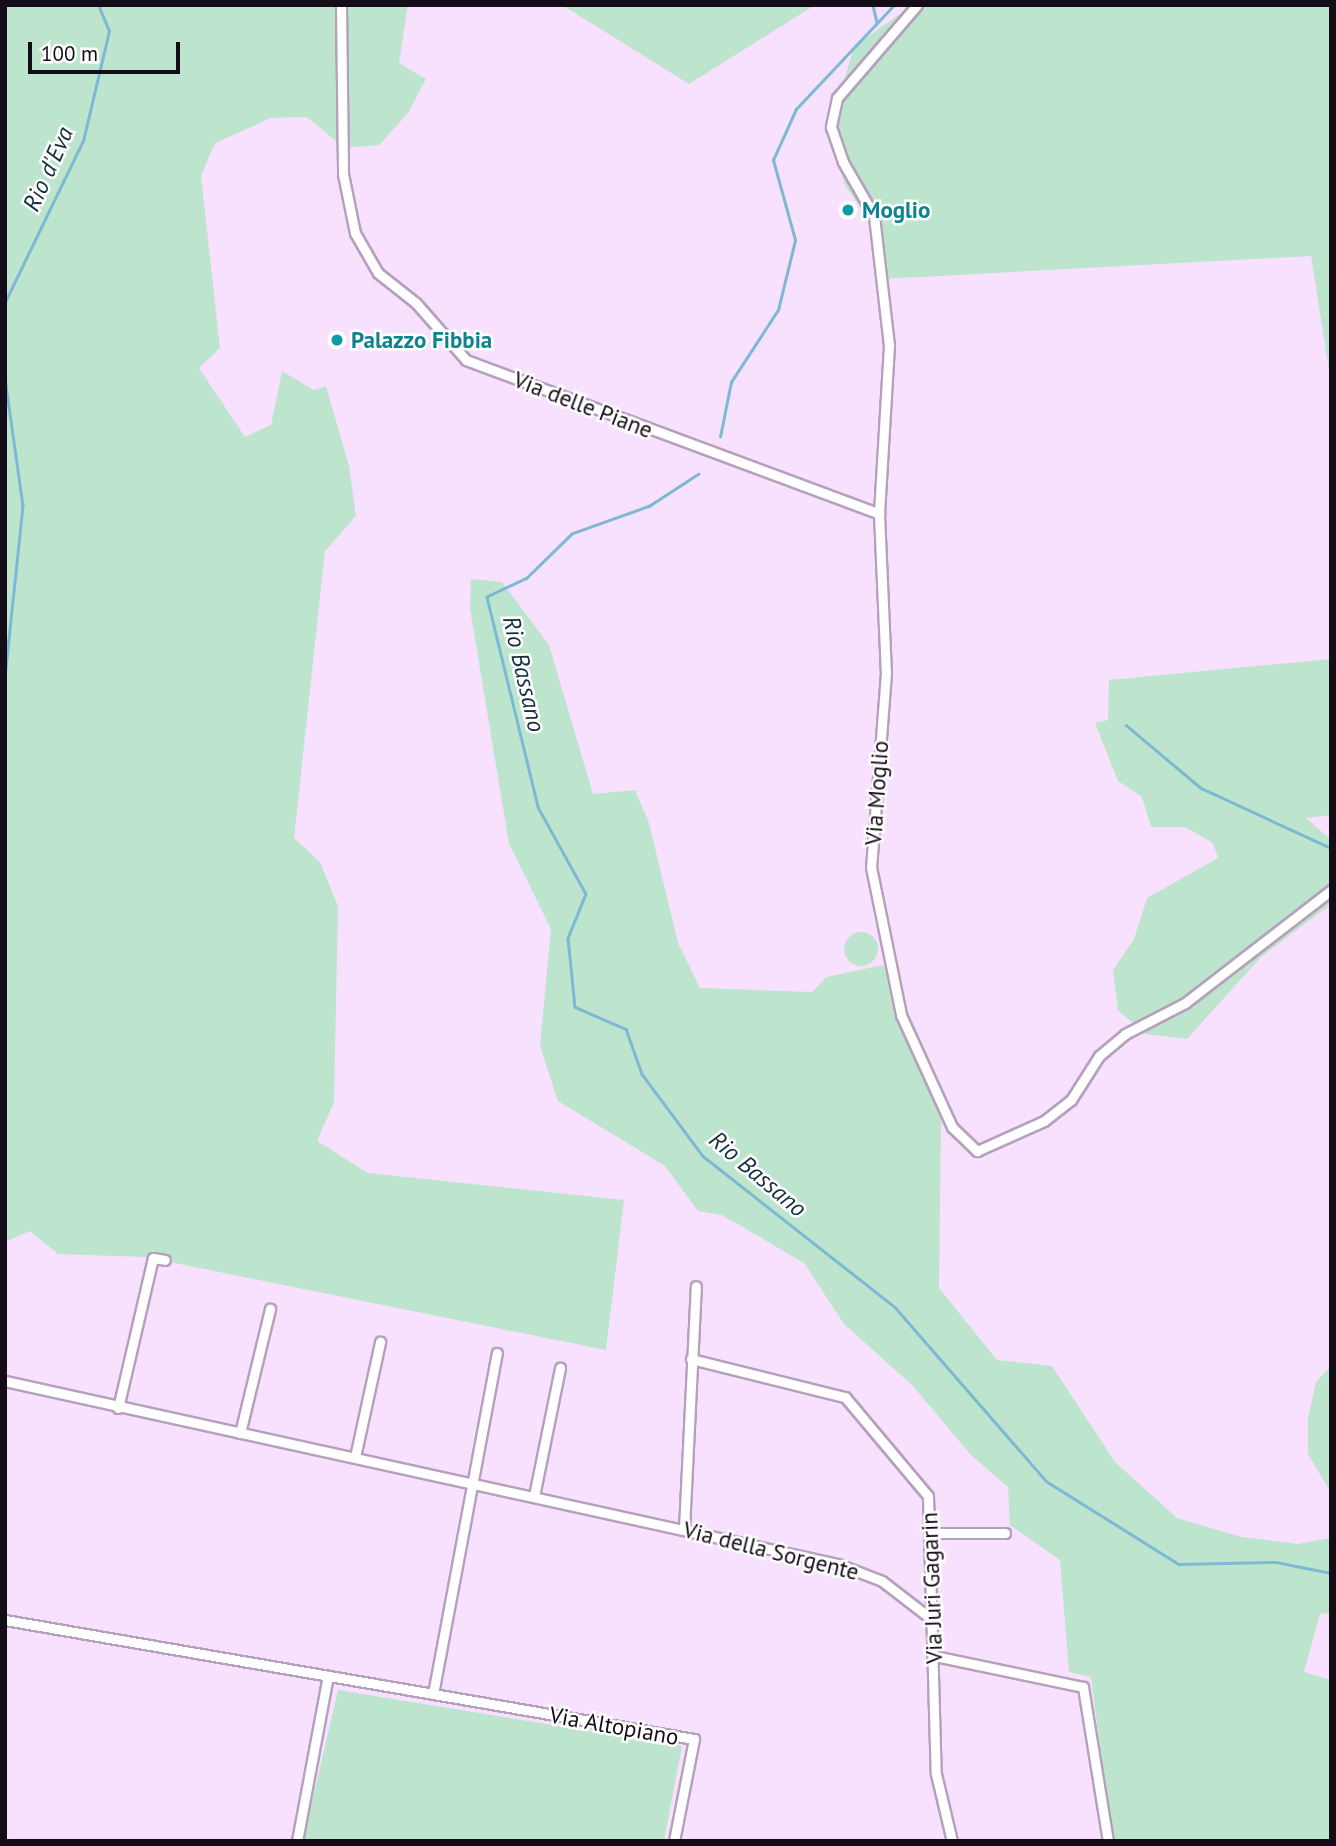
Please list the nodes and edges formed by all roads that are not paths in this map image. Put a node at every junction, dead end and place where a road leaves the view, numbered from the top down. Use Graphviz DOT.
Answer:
graph roads {
  1 [pos="341,5"];
  2 [pos="917,5"];
  3 [pos="879,514"];
  4 [pos="1331,890"];
  5 [pos="165,1260"];
  6 [pos="696,1286"];
  7 [pos="270,1309"];
  8 [pos="380,1342"];
  9 [pos="497,1353"];
  10 [pos="691,1359"];
  11 [pos="560,1368"];
  12 [pos="5,1381"];
  13 [pos="118,1408"];
  14 [pos="240,1433"];
  15 [pos="355,1457"];
  16 [pos="469,1482"];
  17 [pos="534,1496"];
  18 [pos="684,1529"];
  19 [pos="930,1533"];
  20 [pos="1005,1533"];
  21 [pos="930,1618"];
  22 [pos="5,1620"];
  23 [pos="935,1656"];
  24 [pos="328,1676"];
  25 [pos="433,1694"];
  26 [pos="296,1841"];
  27 [pos="674,1841"];
  28 [pos="951,1841"];
  29 [pos="1108,1841"];
  1 -- 3 [label="street, Via delle Piane"];
  2 -- 3 [label="street, Via Moglio"];
  3 -- 4 [label="street, Via Moglio"];
  5 -- 13 [label="street"];
  6 -- 10 [label="street"];
  7 -- 14 [label="street"];
  8 -- 15 [label="street"];
  9 -- 16 [label="street"];
  10 -- 18 [label="street"];
  10 -- 19 [label="street, Via Juri Gagarin"];
  11 -- 17 [label="street"];
  12 -- 13 [label="street"];
  13 -- 14 [label="street"];
  14 -- 15 [label="street"];
  15 -- 16 [label="street"];
  16 -- 17 [label="street"];
  16 -- 25 [label="street"];
  17 -- 18 [label="street, Via della Sorgente"];
  18 -- 21 [label="street, Via della Sorgente"];
  19 -- 20 [label="street"];
  19 -- 21 [label="street, Via Juri Gagarin"];
  21 -- 23 [label="street, Via Juri Gagarin"];
  22 -- 24 [label="street, Via Altopiano"];
  23 -- 28 [label="street, Via Juri Gagarin"];
  23 -- 29 [label="street"];
  24 -- 25 [label="street, Via Altopiano"];
  24 -- 26 [label="street"];
  25 -- 27 [label="street, Via Altopiano"];
}
